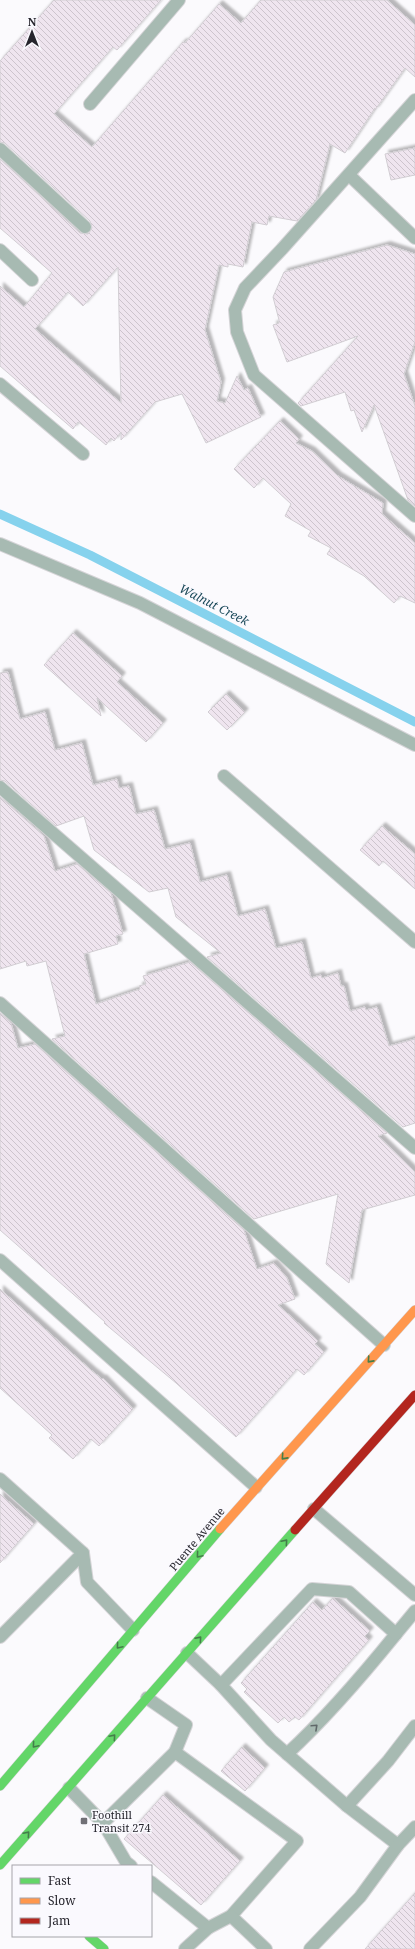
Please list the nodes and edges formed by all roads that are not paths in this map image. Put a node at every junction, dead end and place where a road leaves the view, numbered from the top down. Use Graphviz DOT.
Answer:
graph roads {
  1 [pos="179,0"];
  2 [pos="415,100"];
  3 [pos="90,104"];
  4 [pos="0,149"];
  5 [pos="348,175"];
  6 [pos="85,227"];
  7 [pos="415,238"];
  8 [pos="0,250"];
  9 [pos="32,280"];
  10 [pos="0,384"];
  11 [pos="83,454"];
  12 [pos="415,516"];
  13 [pos="0,544"];
  14 [pos="415,745"];
  15 [pos="224,776"];
  16 [pos="0,787"];
  17 [pos="415,942"];
  18 [pos="0,1003"];
  19 [pos="415,1148"];
  20 [pos="0,1260"];
  21 [pos="415,1310"];
  22 [pos="384,1345"];
  23 [pos="415,1396"];
  24 [pos="0,1479"];
  25 [pos="256,1487"];
  26 [pos="314,1509"];
  27 [pos="83,1553"];
  28 [pos="415,1595"];
  29 [pos="415,1611"];
  30 [pos="133,1630"];
  31 [pos="396,1634"];
  32 [pos="0,1637"];
  33 [pos="187,1653"];
  34 [pos="221,1685"];
  35 [pos="147,1698"];
  36 [pos="415,1726"];
  37 [pos="175,1752"];
  38 [pos="287,1754"];
  39 [pos="0,1786"];
  40 [pos="69,1788"];
  41 [pos="346,1806"];
  42 [pos="103,1824"];
  43 [pos="415,1827"];
  44 [pos="398,1845"];
  45 [pos="2,1865"];
  46 [pos="130,1865"];
  47 [pos="152,1883"];
  48 [pos="231,1916"];
  49 [pos="208,1928"];
  50 [pos="90,1937"];
  51 [pos="104,1949"];
  52 [pos="185,1949"];
  53 [pos="266,1949"];
  54 [pos="310,1949"];
  1 -- 3 [label="lane"];
  2 -- 5 [label="lane"];
  4 -- 6 [label="lane"];
  5 -- 7 [label="lane"];
  5 -- 12 [label="lane"];
  8 -- 9 [label="lane"];
  10 -- 11 [label="lane"];
  13 -- 14 [label="lane"];
  15 -- 17 [label="lane"];
  16 -- 19 [label="lane"];
  18 -- 22 [label="lane"];
  20 -- 25 [label="lane"];
  21 -- 22 [label="main road, Puente Avenue"];
  22 -- 25 [label="main road, Puente Avenue, one-way"];
  23 -- 26 [label="main road"];
  24 -- 27 [label="lane"];
  25 -- 30 [label="main road, Puente Avenue, one-way"];
  26 -- 28 [label="lane"];
  33 -- 26 [label="main road, one-way"];
  27 -- 30 [label="lane"];
  27 -- 32 [label="lane"];
  29 -- 31 [label="lane"];
  30 -- 39 [label="main road, Puente Avenue, one-way"];
  31 -- 34 [label="lane"];
  38 -- 31 [label="lane, one-way"];
  33 -- 34 [label="lane"];
  33 -- 35 [label="main road"];
  34 -- 38 [label="lane"];
  35 -- 37 [label="lane"];
  40 -- 35 [label="main road, one-way"];
  36 -- 41 [label="lane"];
  37 -- 42 [label="lane"];
  37 -- 48 [label="lane"];
  38 -- 41 [label="lane"];
  40 -- 42 [label="lane"];
  45 -- 40 [label="main road, one-way"];
  41 -- 44 [label="lane"];
  42 -- 46 [label="lane"];
  43 -- 44 [label="lane"];
  44 -- 54 [label="lane"];
  47 -- 49 [label="lane"];
  48 -- 49 [label="lane"];
  48 -- 53 [label="lane"];
  49 -- 52 [label="lane"];
  50 -- 51 [label="main road"];
}
